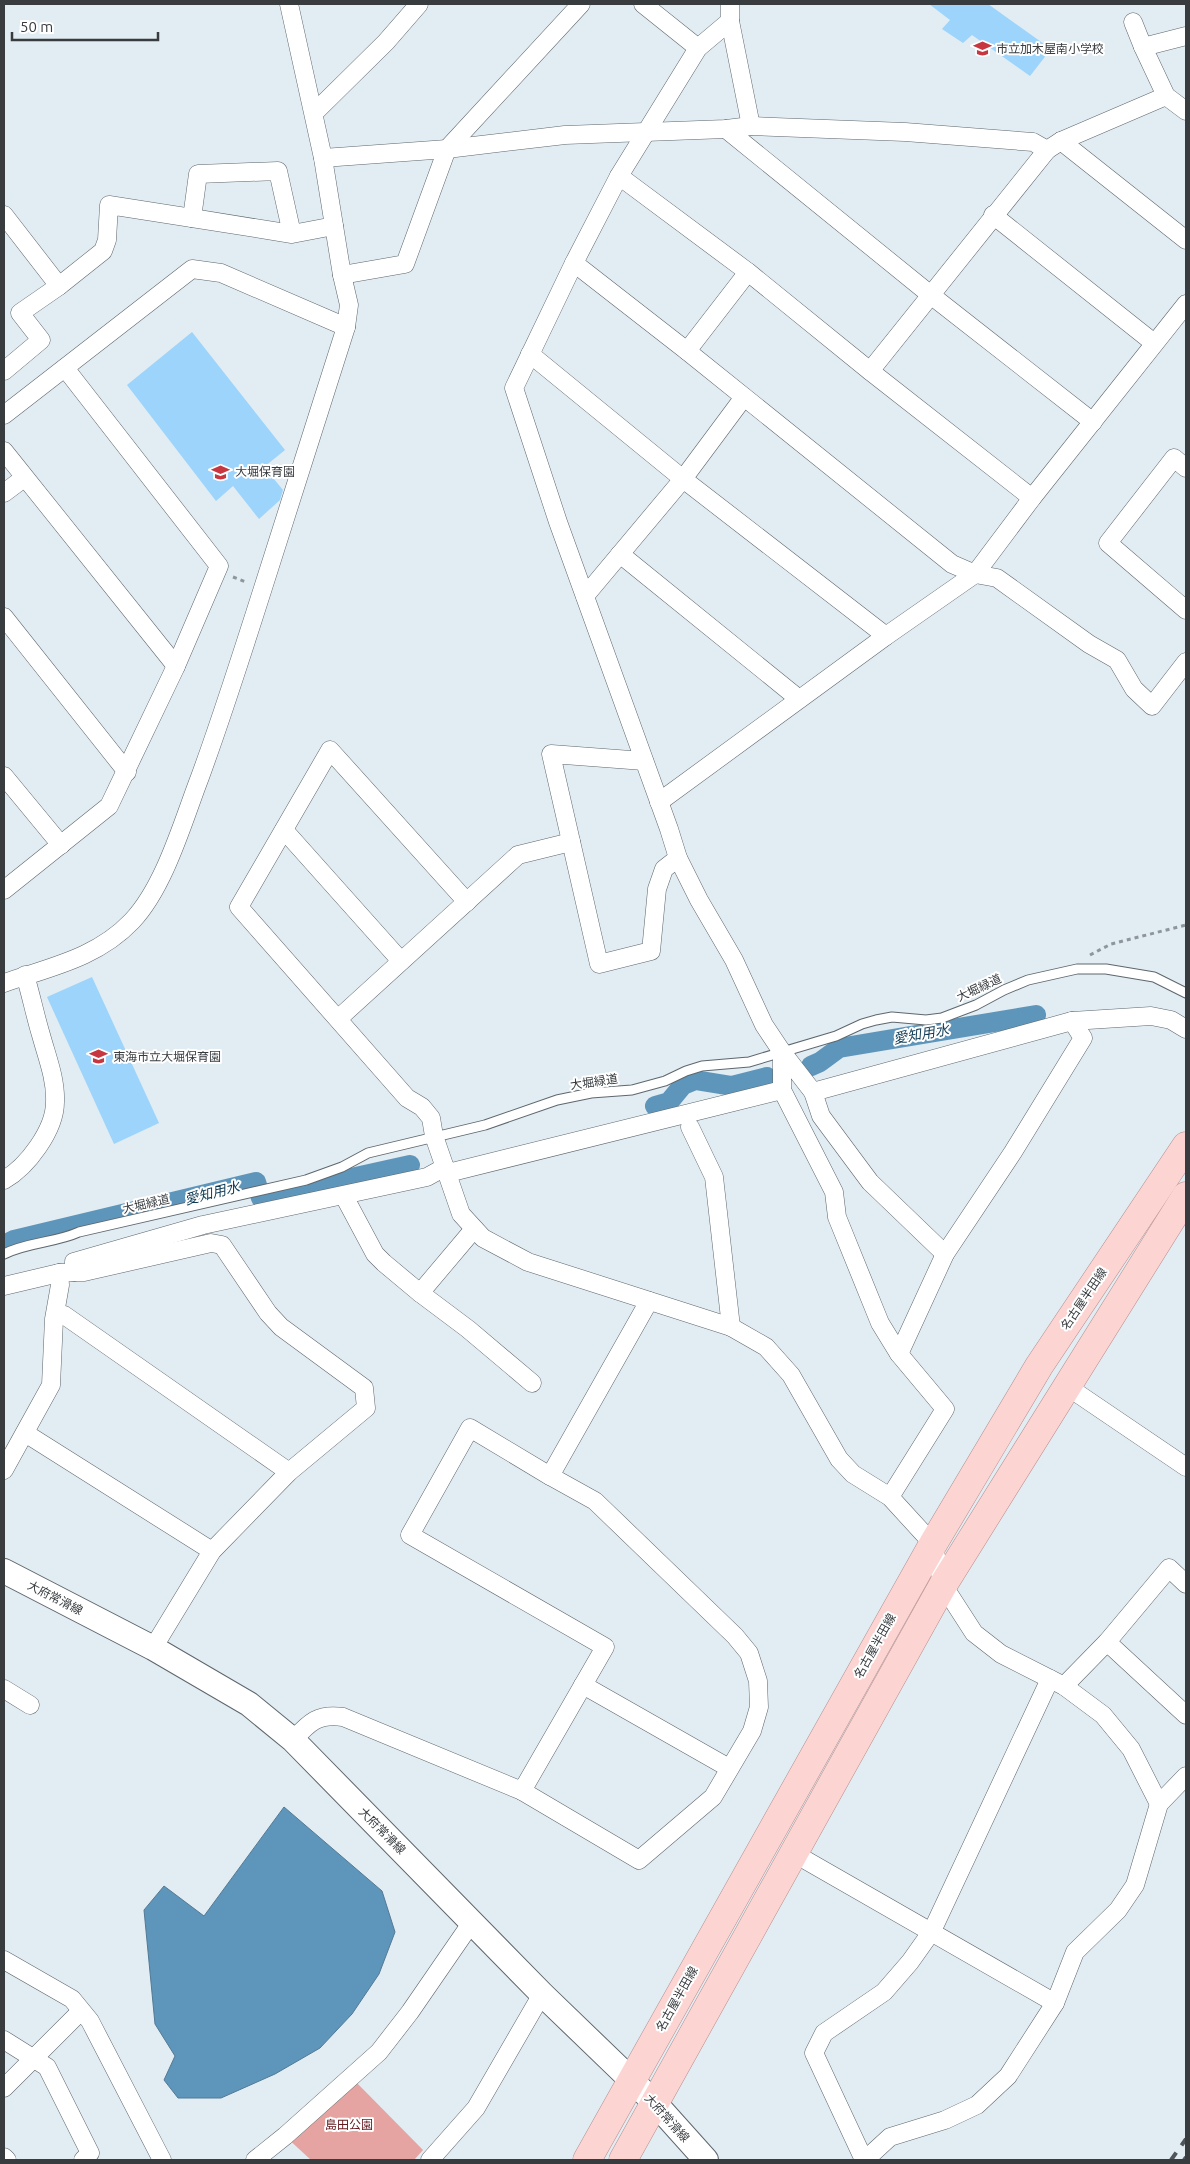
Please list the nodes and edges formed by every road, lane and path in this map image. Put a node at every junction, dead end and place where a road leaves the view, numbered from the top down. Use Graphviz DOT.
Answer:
graph roads {
  1 [pos="289,4"];
  2 [pos="418,4"];
  3 [pos="581,4"];
  4 [pos="643,4"];
  5 [pos="730,12"];
  6 [pos="1133,22"];
  7 [pos="1186,36"];
  8 [pos="1143,47"];
  9 [pos="698,48"];
  10 [pos="1166,96"];
  11 [pos="314,112"];
  12 [pos="1186,112"];
  13 [pos="751,126"];
  14 [pos="726,129"];
  15 [pos="646,132"];
  16 [pos="1054,146"];
  17 [pos="447,149"];
  18 [pos="323,158"];
  19 [pos="619,176"];
  20 [pos="4,215"];
  21 [pos="993,215"];
  22 [pos="192,218"];
  23 [pos="334,226"];
  24 [pos="292,234"];
  25 [pos="1186,240"];
  26 [pos="574,263"];
  27 [pos="748,272"];
  28 [pos="342,275"];
  29 [pos="59,286"];
  30 [pos="932,296"];
  31 [pos="1186,304"];
  32 [pos="346,327"];
  33 [pos="1154,343"];
  34 [pos="687,351"];
  35 [pos="530,354"];
  36 [pos="65,368"];
  37 [pos="4,371"];
  38 [pos="870,371"];
  39 [pos="744,397"];
  40 [pos="4,415"];
  41 [pos="1093,422"];
  42 [pos="4,451"];
  43 [pos="1186,468"];
  44 [pos="24,478"];
  45 [pos="684,479"];
  46 [pos="4,493"];
  47 [pos="1032,498"];
  48 [pos="620,554"];
  49 [pos="217,570"];
  50 [pos="975,574"];
  51 [pos="262,590"];
  52 [pos="585,596"];
  53 [pos="1186,610"];
  54 [pos="4,617"];
  55 [pos="886,636"];
  56 [pos="1186,662"];
  57 [pos="176,666"];
  58 [pos="799,700"];
  59 [pos="644,761"];
  60 [pos="127,772"];
  61 [pos="4,776"];
  62 [pos="658,802"];
  63 [pos="284,830"];
  64 [pos="571,842"];
  65 [pos="61,845"];
  66 [pos="678,858"];
  67 [pos="4,890"];
  68 [pos="467,902"];
  69 [pos="1186,925"];
  70 [pos="401,961"];
  71 [pos="1077,969"];
  72 [pos="26,976"];
  73 [pos="4,983"];
  74 [pos="1186,992"];
  75 [pos="339,1018"];
  76 [pos="1072,1021"];
  77 [pos="1186,1029"];
  78 [pos="782,1052"];
  79 [pos="782,1090"];
  80 [pos="813,1092"];
  81 [pos="690,1126"];
  82 [pos="434,1136"];
  83 [pos="1186,1146"];
  84 [pos="446,1170"];
  85 [pos="4,1180"];
  86 [pos="344,1196"];
  87 [pos="1186,1196"];
  88 [pos="474,1229"];
  89 [pos="4,1254"];
  90 [pos="944,1254"];
  91 [pos="66,1273"];
  92 [pos="4,1286"];
  93 [pos="420,1293"];
  94 [pos="649,1301"];
  95 [pos="56,1314"];
  96 [pos="731,1327"];
  97 [pos="899,1354"];
  98 [pos="532,1383"];
  99 [pos="1068,1387"];
  100 [pos="25,1433"];
  101 [pos="1186,1467"];
  102 [pos="4,1470"];
  103 [pos="290,1472"];
  104 [pos="550,1476"];
  105 [pos="890,1497"];
  106 [pos="932,1544"];
  107 [pos="212,1551"];
  108 [pos="4,1571"];
  109 [pos="1186,1584"];
  110 [pos="943,1585"];
  111 [pos="1107,1642"];
  112 [pos="153,1648"];
  113 [pos="1057,1682"];
  114 [pos="584,1685"];
  115 [pos="4,1689"];
  116 [pos="30,1705"];
  117 [pos="1186,1715"];
  118 [pos="293,1740"];
  119 [pos="729,1768"];
  120 [pos="1186,1776"];
  121 [pos="522,1792"];
  122 [pos="1159,1804"];
  123 [pos="795,1854"];
  124 [pos="472,1922"];
  125 [pos="932,1931"];
  126 [pos="4,1960"];
  127 [pos="542,1994"];
  128 [pos="1055,2003"];
  129 [pos="82,2010"];
  130 [pos="4,2040"];
  131 [pos="34,2058"];
  132 [pos="632,2080"];
  133 [pos="4,2088"];
  134 [pos="654,2102"];
  135 [pos="4,2157"];
  136 [pos="7,2160"];
  137 [pos="83,2160"];
  138 [pos="162,2160"];
  139 [pos="255,2160"];
  140 [pos="430,2160"];
  141 [pos="587,2160"];
  142 [pos="622,2160"];
  143 [pos="706,2160"];
  144 [pos="864,2160"];
  1 -- 11 [label="street"];
  2 -- 11 [label="street"];
  3 -- 17 [label="street"];
  4 -- 9 [label="street"];
  5 -- 9 [label="street"];
  5 -- 13 [label="street"];
  6 -- 8 [label="street"];
  7 -- 8 [label="street"];
  8 -- 10 [label="street"];
  9 -- 15 [label="street"];
  10 -- 12 [label="street"];
  10 -- 16 [label="street"];
  11 -- 18 [label="street"];
  13 -- 14 [label="street"];
  13 -- 16 [label="street"];
  14 -- 15 [label="street"];
  14 -- 30 [label="street"];
  15 -- 17 [label="street"];
  15 -- 19 [label="street"];
  16 -- 21 [label="street"];
  16 -- 25 [label="street"];
  17 -- 18 [label="street"];
  17 -- 28 [label="street"];
  18 -- 23 [label="street"];
  19 -- 26 [label="street"];
  19 -- 27 [label="street"];
  20 -- 29 [label="street"];
  21 -- 30 [label="street"];
  21 -- 33 [label="street"];
  22 -- 24 [label="street"];
  22 -- 24 [label="street"];
  22 -- 29 [label="street"];
  23 -- 24 [label="street"];
  23 -- 28 [label="street"];
  26 -- 34 [label="street"];
  26 -- 35 [label="street"];
  27 -- 34 [label="street"];
  27 -- 38 [label="street"];
  28 -- 32 [label="street"];
  29 -- 37 [label="street"];
  30 -- 38 [label="street"];
  30 -- 41 [label="street"];
  31 -- 33 [label="street"];
  32 -- 36 [label="street"];
  32 -- 51 [label="street"];
  33 -- 41 [label="street"];
  34 -- 39 [label="street"];
  35 -- 45 [label="street"];
  35 -- 52 [label="street"];
  36 -- 40 [label="street"];
  36 -- 49 [label="street"];
  38 -- 47 [label="street"];
  39 -- 45 [label="street"];
  39 -- 50 [label="street"];
  41 -- 47 [label="street"];
  42 -- 44 [label="street"];
  43 -- 53 [label="street"];
  44 -- 46 [label="street"];
  44 -- 57 [label="street"];
  45 -- 48 [label="street"];
  45 -- 55 [label="street"];
  47 -- 50 [label="street"];
  48 -- 52 [label="street"];
  48 -- 58 [label="street"];
  49 -- 51 [label="path"];
  49 -- 57 [label="street"];
  50 -- 55 [label="street"];
  50 -- 56 [label="street"];
  51 -- 72 [label="street"];
  52 -- 59 [label="street"];
  54 -- 60 [label="street"];
  55 -- 58 [label="street"];
  57 -- 60 [label="street"];
  58 -- 62 [label="street"];
  59 -- 62 [label="street"];
  59 -- 64 [label="street"];
  60 -- 65 [label="street"];
  61 -- 65 [label="street"];
  62 -- 66 [label="street"];
  63 -- 68 [label="street"];
  63 -- 70 [label="street"];
  63 -- 75 [label="street"];
  64 -- 66 [label="street"];
  64 -- 68 [label="street"];
  65 -- 67 [label="street"];
  66 -- 78 [label="street"];
  68 -- 70 [label="street"];
  69 -- 71 [label="path"];
  70 -- 75 [label="street"];
  71 -- 74 [label="lane, 大堀緑道"];
  71 -- 78 [label="lane, 大堀緑道"];
  72 -- 73 [label="street"];
  72 -- 85 [label="street"];
  75 -- 82 [label="street"];
  76 -- 77 [label="street"];
  76 -- 80 [label="street"];
  76 -- 90 [label="street"];
  78 -- 79 [label="street"];
  78 -- 80 [label="street"];
  78 -- 82 [label="lane, 大堀緑道"];
  79 -- 84 [label="street"];
  79 -- 97 [label="street"];
  80 -- 90 [label="street"];
  81 -- 96 [label="street"];
  82 -- 84 [label="street"];
  82 -- 89 [label="lane, 大堀緑道"];
  83 -- 106 [label="main road, 名古屋半田線"];
  84 -- 86 [label="street"];
  84 -- 88 [label="street"];
  86 -- 91 [label="street"];
  86 -- 93 [label="street"];
  87 -- 99 [label="main road"];
  88 -- 93 [label="street"];
  88 -- 94 [label="street"];
  90 -- 97 [label="street"];
  91 -- 92 [label="street"];
  91 -- 95 [label="street"];
  91 -- 103 [label="street"];
  93 -- 98 [label="street"];
  94 -- 96 [label="street"];
  94 -- 104 [label="street"];
  95 -- 100 [label="street"];
  95 -- 103 [label="street"];
  96 -- 105 [label="street"];
  97 -- 105 [label="street"];
  99 -- 101 [label="street"];
  99 -- 110 [label="main road"];
  100 -- 102 [label="street"];
  100 -- 107 [label="street"];
  103 -- 107 [label="street"];
  104 -- 114 [label="street"];
  104 -- 119 [label="street"];
  105 -- 106 [label="street"];
  106 -- 110 [label="street"];
  106 -- 132 [label="main road, 名古屋半田線"];
  107 -- 112 [label="street"];
  108 -- 112 [label="main road, 大府常滑線"];
  109 -- 111 [label="street"];
  110 -- 113 [label="street"];
  110 -- 123 [label="main road"];
  111 -- 113 [label="street"];
  111 -- 117 [label="street"];
  112 -- 118 [label="main road, 大府常滑線"];
  113 -- 122 [label="street"];
  113 -- 125 [label="street"];
  114 -- 119 [label="street"];
  114 -- 121 [label="street"];
  115 -- 116 [label="street"];
  118 -- 121 [label="street"];
  118 -- 124 [label="main road, 大府常滑線"];
  119 -- 121 [label="street"];
  120 -- 122 [label="street"];
  122 -- 128 [label="street"];
  123 -- 125 [label="street"];
  123 -- 134 [label="main road"];
  124 -- 127 [label="main road, 大府常滑線"];
  124 -- 139 [label="street"];
  125 -- 128 [label="street"];
  125 -- 144 [label="street"];
  126 -- 129 [label="street"];
  127 -- 132 [label="main road, 大府常滑線"];
  127 -- 140 [label="street"];
  128 -- 144 [label="street"];
  129 -- 131 [label="street"];
  129 -- 138 [label="street"];
  130 -- 131 [label="street"];
  131 -- 133 [label="street"];
  131 -- 137 [label="street"];
  132 -- 134 [label="main road, 大府常滑線"];
  132 -- 141 [label="main road, 名古屋半田線"];
  134 -- 142 [label="main road"];
  134 -- 143 [label="main road, 大府常滑線"];
  135 -- 136 [label="street"];
}
